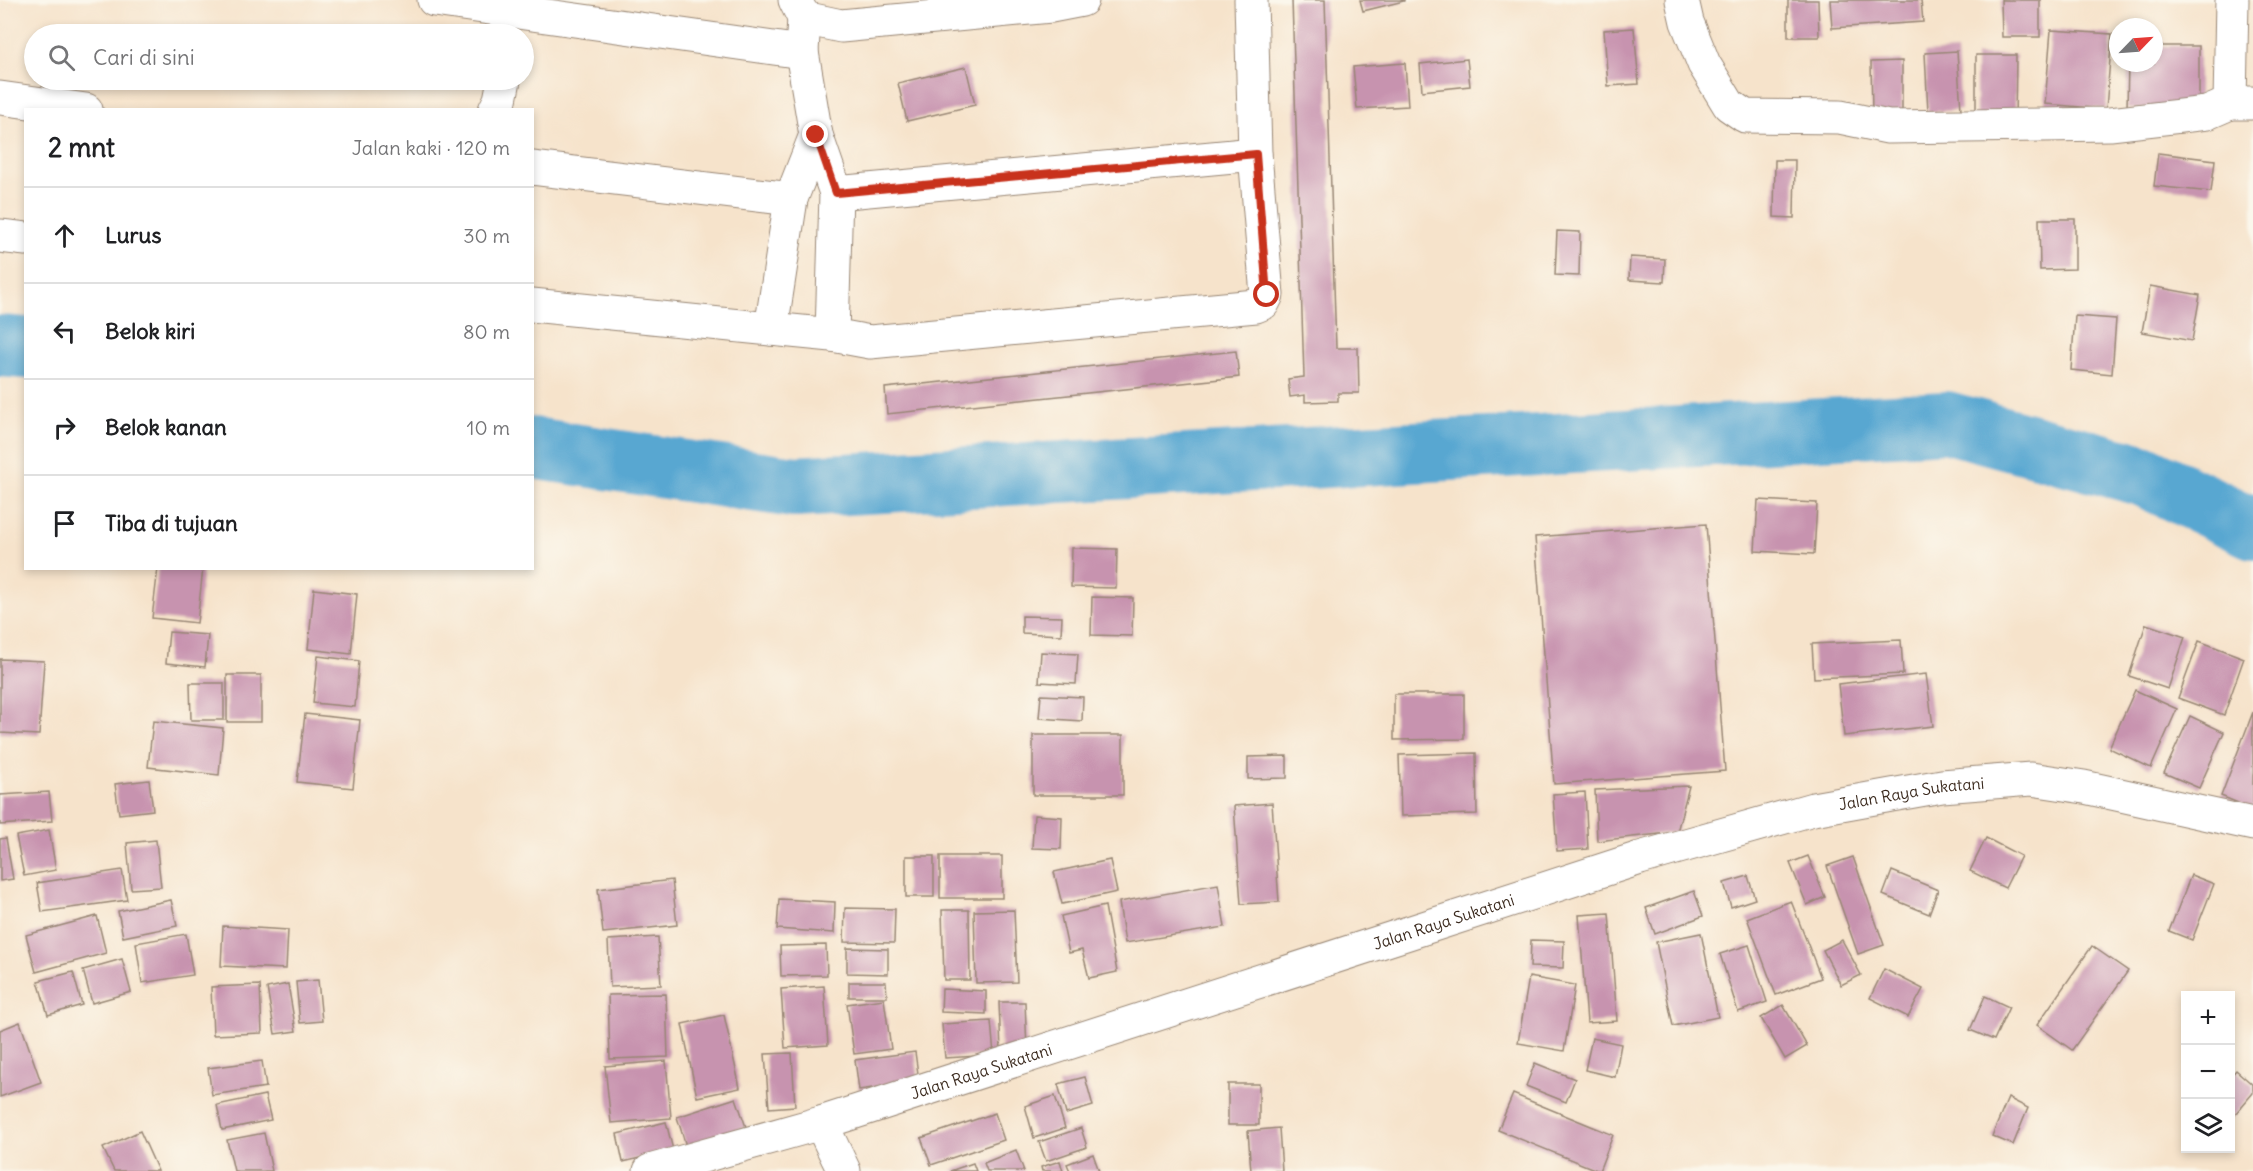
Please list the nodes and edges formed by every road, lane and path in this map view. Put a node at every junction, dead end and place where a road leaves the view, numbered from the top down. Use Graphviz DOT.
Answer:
graph roads {
  1 [pos="434,0"];
  2 [pos="1082,0"];
  3 [pos="1251,0"];
  4 [pos="1683,0"];
  5 [pos="2232,0"];
  6 [pos="800,9"];
  7 [pos="515,24"];
  8 [pos="534,26"];
  9 [pos="802,52"];
  10 [pos="502,90"];
  11 [pos="0,98"];
  12 [pos="2242,103"];
  13 [pos="72,108"];
  14 [pos="496,108"];
  15 [pos="816,135"];
  16 [pos="1256,154"];
  17 [pos="534,168"];
  18 [pos="836,193"];
  19 [pos="791,198"];
  20 [pos="0,236"];
  21 [pos="24,239"];
  22 [pos="534,305"];
  23 [pos="771,329"];
  24 [pos="832,335"];
  25 [pos="2253,825"];
  26 [pos="821,1123"];
  27 [pos="650,1171"];
  28 [pos="844,1171"];
  1 -- 7 [label="street"];
  2 -- 6 [label="street"];
  3 -- 16 [label="street"];
  4 -- 12 [label="street"];
  5 -- 12 [label="street"];
  6 -- 9 [label="street"];
  8 -- 9 [label="street"];
  9 -- 15 [label="street"];
  10 -- 14 [label="street"];
  11 -- 13 [label="street"];
  15 -- 18 [label="street"];
  15 -- 19 [label="street"];
  16 -- 18 [label="street"];
  16 -- 24 [label="street"];
  17 -- 19 [label="street"];
  18 -- 24 [label="street"];
  19 -- 23 [label="street"];
  20 -- 21 [label="street"];
  22 -- 23 [label="street"];
  23 -- 24 [label="street"];
  25 -- 26 [label="street, Jalan Raya Sukatani"];
  26 -- 27 [label="street, Jalan Raya Sukatani"];
  26 -- 28 [label="street"];
}
